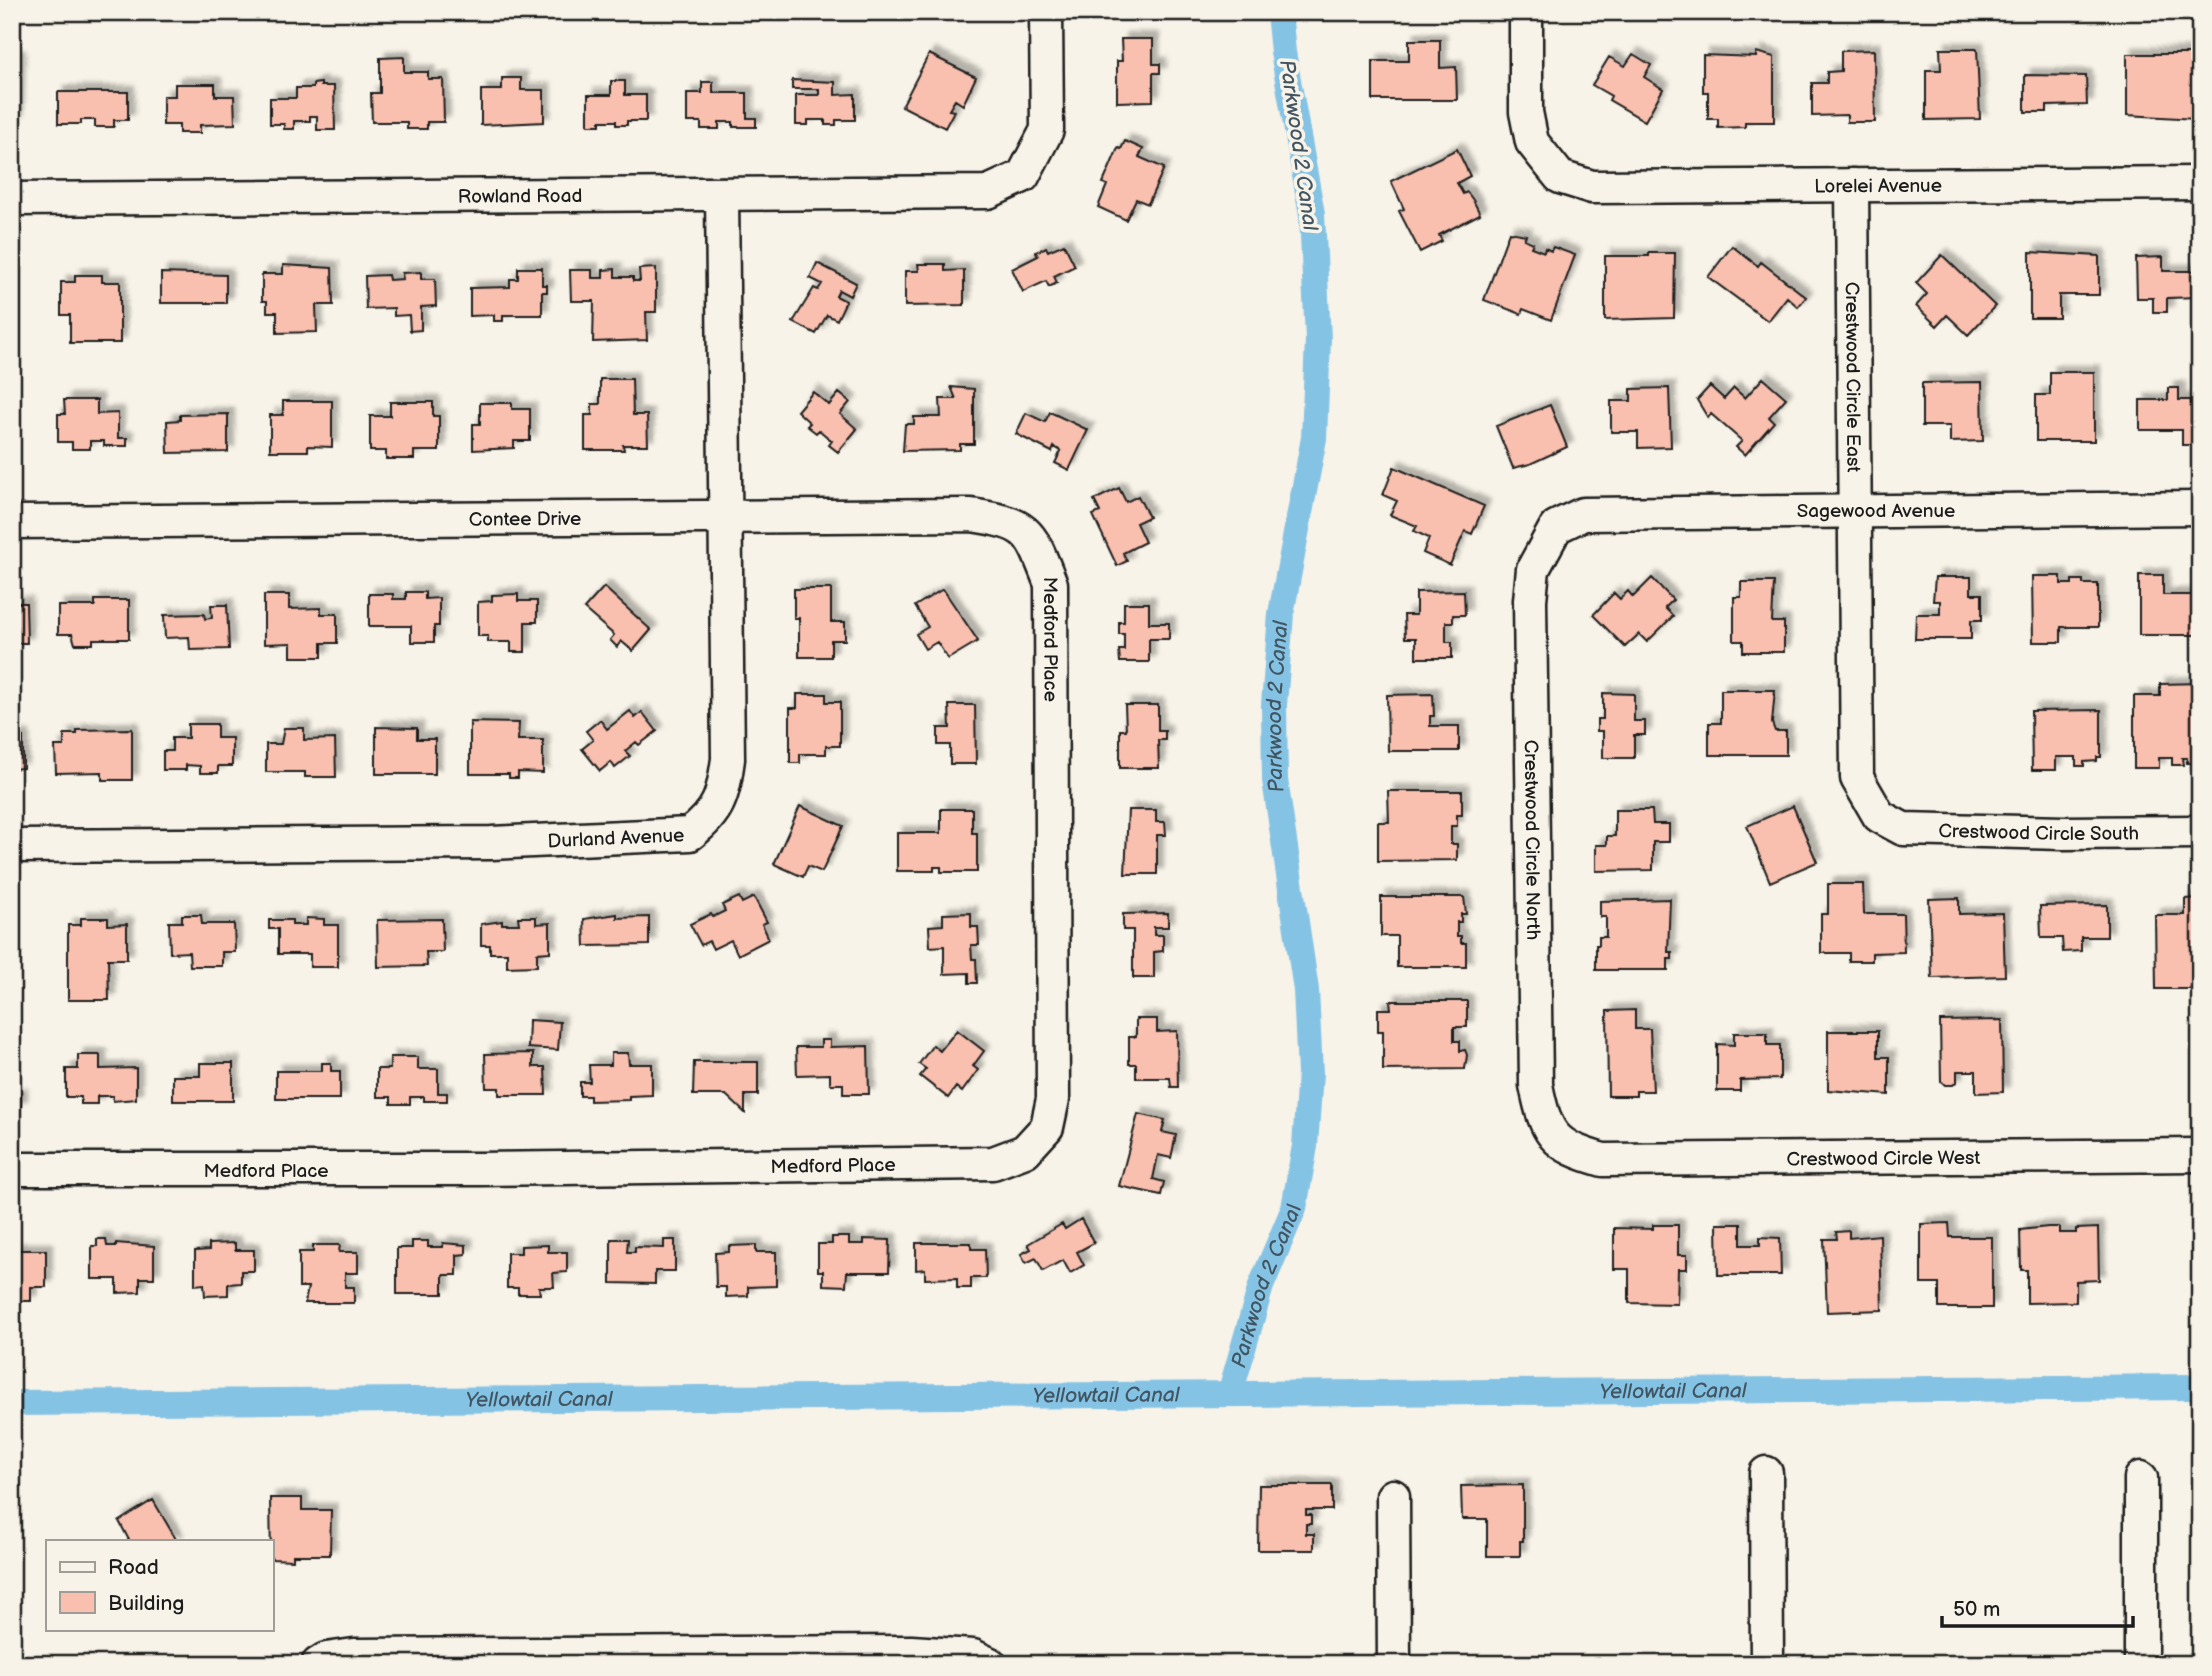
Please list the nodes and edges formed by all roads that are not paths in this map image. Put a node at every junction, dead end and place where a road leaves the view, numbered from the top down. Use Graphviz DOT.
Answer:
graph roads {
  1 [pos="1046,12"];
  2 [pos="1526,12"];
  3 [pos="2200,183"];
  4 [pos="1852,185"];
  5 [pos="722,194"];
  6 [pos="12,199"];
  7 [pos="2200,508"];
  8 [pos="1853,510"];
  9 [pos="726,516"];
  10 [pos="12,522"];
  11 [pos="1556,527"];
  12 [pos="1032,538"];
  13 [pos="1879,816"];
  14 [pos="2200,832"];
  15 [pos="12,846"];
  16 [pos="1567,1150"];
  17 [pos="2200,1155"];
  18 [pos="12,1169"];
  19 [pos="1766,1473"];
  20 [pos="2141,1478"];
  21 [pos="1393,1496"];
  22 [pos="648,1659"];
  23 [pos="318,1664"];
  24 [pos="990,1664"];
  25 [pos="1394,1664"];
  26 [pos="1767,1664"];
  27 [pos="2141,1664"];
  1 -- 5 [label="street, Rowland Road"];
  2 -- 4 [label="street, Lorelei Avenue"];
  3 -- 4 [label="street, Lorelei Avenue"];
  4 -- 8 [label="street, Crestwood Circle East"];
  5 -- 6 [label="street, Rowland Road"];
  5 -- 9 [label="street, Durland Avenue"];
  7 -- 8 [label="street, Sagewood Avenue"];
  8 -- 11 [label="street, Sagewood Avenue"];
  8 -- 13 [label="street, Crestwood Circle East"];
  9 -- 10 [label="street, Contee Drive"];
  9 -- 12 [label="street, Contee Drive"];
  9 -- 15 [label="street, Durland Avenue"];
  11 -- 16 [label="street, Crestwood Circle North"];
  12 -- 18 [label="street, Medford Place"];
  13 -- 14 [label="street, Crestwood Circle South"];
  16 -- 17 [label="street, Crestwood Circle West"];
  19 -- 26 [label="street"];
  20 -- 27 [label="street"];
  21 -- 25 [label="street"];
  22 -- 23 [label="street"];
  22 -- 24 [label="street"];
}
